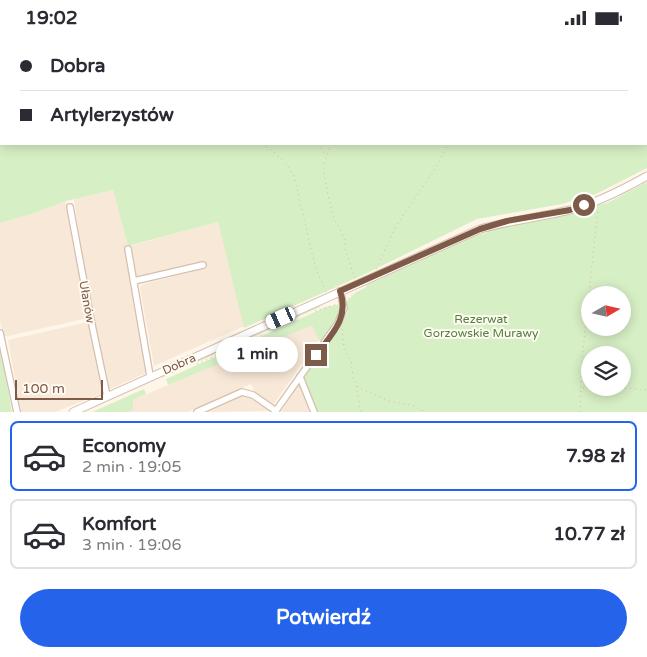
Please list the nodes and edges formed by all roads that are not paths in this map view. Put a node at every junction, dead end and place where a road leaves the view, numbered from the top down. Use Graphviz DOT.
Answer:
graph roads {
  1 [pos="647,176"];
  2 [pos="70,207"];
  3 [pos="128,249"];
  4 [pos="203,265"];
  5 [pos="134,281"];
  6 [pos="340,291"];
  7 [pos="0,333"];
  8 [pos="150,376"];
  9 [pos="300,377"];
  10 [pos="107,397"];
  11 [pos="17,412"];
  12 [pos="73,412"];
  13 [pos="197,412"];
  14 [pos="276,412"];
  15 [pos="314,412"];
  1 -- 6 [label="street, Dobra"];
  2 -- 10 [label="street, Ułanów"];
  3 -- 5 [label="street"];
  4 -- 5 [label="street"];
  5 -- 8 [label="street"];
  6 -- 8 [label="street, Dobra"];
  6 -- 9 [label="street"];
  7 -- 11 [label="street"];
  8 -- 10 [label="street, Dobra"];
  9 -- 14 [label="street"];
  9 -- 15 [label="street"];
  10 -- 12 [label="street, Dobra"];
  13 -- 14 [label="street"];
}
